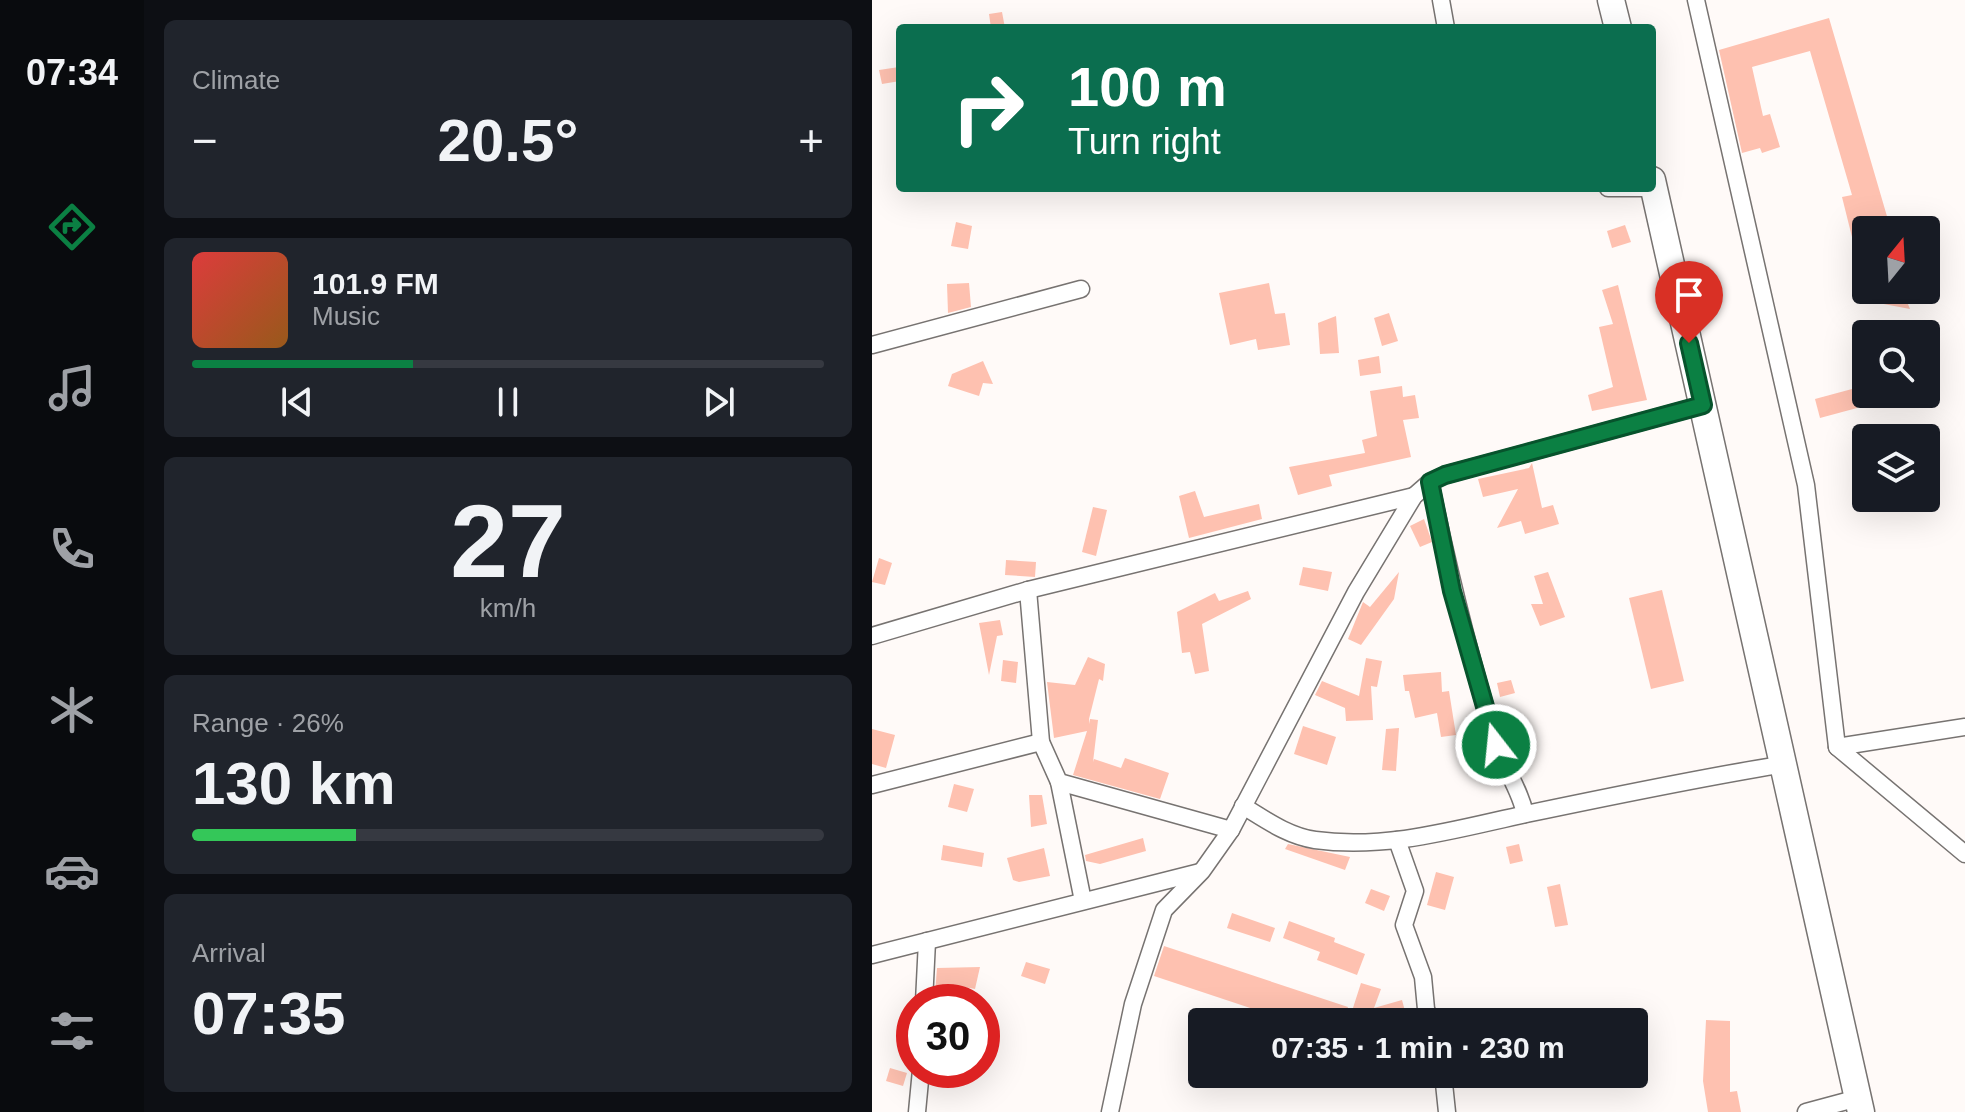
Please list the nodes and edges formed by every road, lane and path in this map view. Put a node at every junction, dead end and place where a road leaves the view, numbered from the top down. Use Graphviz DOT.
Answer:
graph roads {
  1 [pos="1441,0"];
  2 [pos="1611,0"];
  3 [pos="1696,0"];
  4 [pos="1445,24"];
  5 [pos="1617,24"];
  6 [pos="1652,192"];
  7 [pos="1081,289"];
  8 [pos="872,345"];
  9 [pos="1703,405"];
  10 [pos="1430,482"];
  11 [pos="1414,496"];
  12 [pos="1028,590"];
  13 [pos="872,636"];
  14 [pos="1965,727"];
  15 [pos="1041,742"];
  16 [pos="1837,747"];
  17 [pos="1785,764"];
  18 [pos="1059,782"];
  19 [pos="872,785"];
  20 [pos="1243,806"];
  21 [pos="1525,814"];
  22 [pos="1231,830"];
  23 [pos="1397,840"];
  24 [pos="1965,854"];
  25 [pos="1202,871"];
  26 [pos="1083,901"];
  27 [pos="927,941"];
  28 [pos="872,955"];
  29 [pos="925,984"];
  30 [pos="1426,1008"];
  31 [pos="919,1088"];
  32 [pos="1444,1088"];
  33 [pos="1859,1105"];
  34 [pos="917,1112"];
  35 [pos="1110,1112"];
  36 [pos="1447,1112"];
  37 [pos="1806,1112"];
  1 -- 4 [label="street"];
  2 -- 5 [label="main road"];
  3 -- 16 [label="street"];
  6 -- 9 [label="main road"];
  7 -- 8 [label="street"];
  9 -- 10 [label="street"];
  9 -- 17 [label="main road"];
  10 -- 11 [label="street"];
  10 -- 21 [label="street"];
  11 -- 12 [label="street"];
  11 -- 20 [label="street"];
  12 -- 13 [label="street"];
  12 -- 15 [label="street"];
  14 -- 16 [label="street"];
  15 -- 18 [label="street"];
  15 -- 19 [label="street"];
  16 -- 24 [label="street"];
  17 -- 21 [label="street"];
  17 -- 33 [label="main road"];
  18 -- 22 [label="street"];
  18 -- 26 [label="street"];
  20 -- 22 [label="street"];
  20 -- 23 [label="street"];
  21 -- 23 [label="street"];
  22 -- 25 [label="street"];
  23 -- 30 [label="street"];
  25 -- 26 [label="street"];
  25 -- 35 [label="street"];
  26 -- 27 [label="street"];
  27 -- 28 [label="street"];
  27 -- 29 [label="street"];
  31 -- 34 [label="street"];
  32 -- 36 [label="street"];
  33 -- 37 [label="street"];
}
